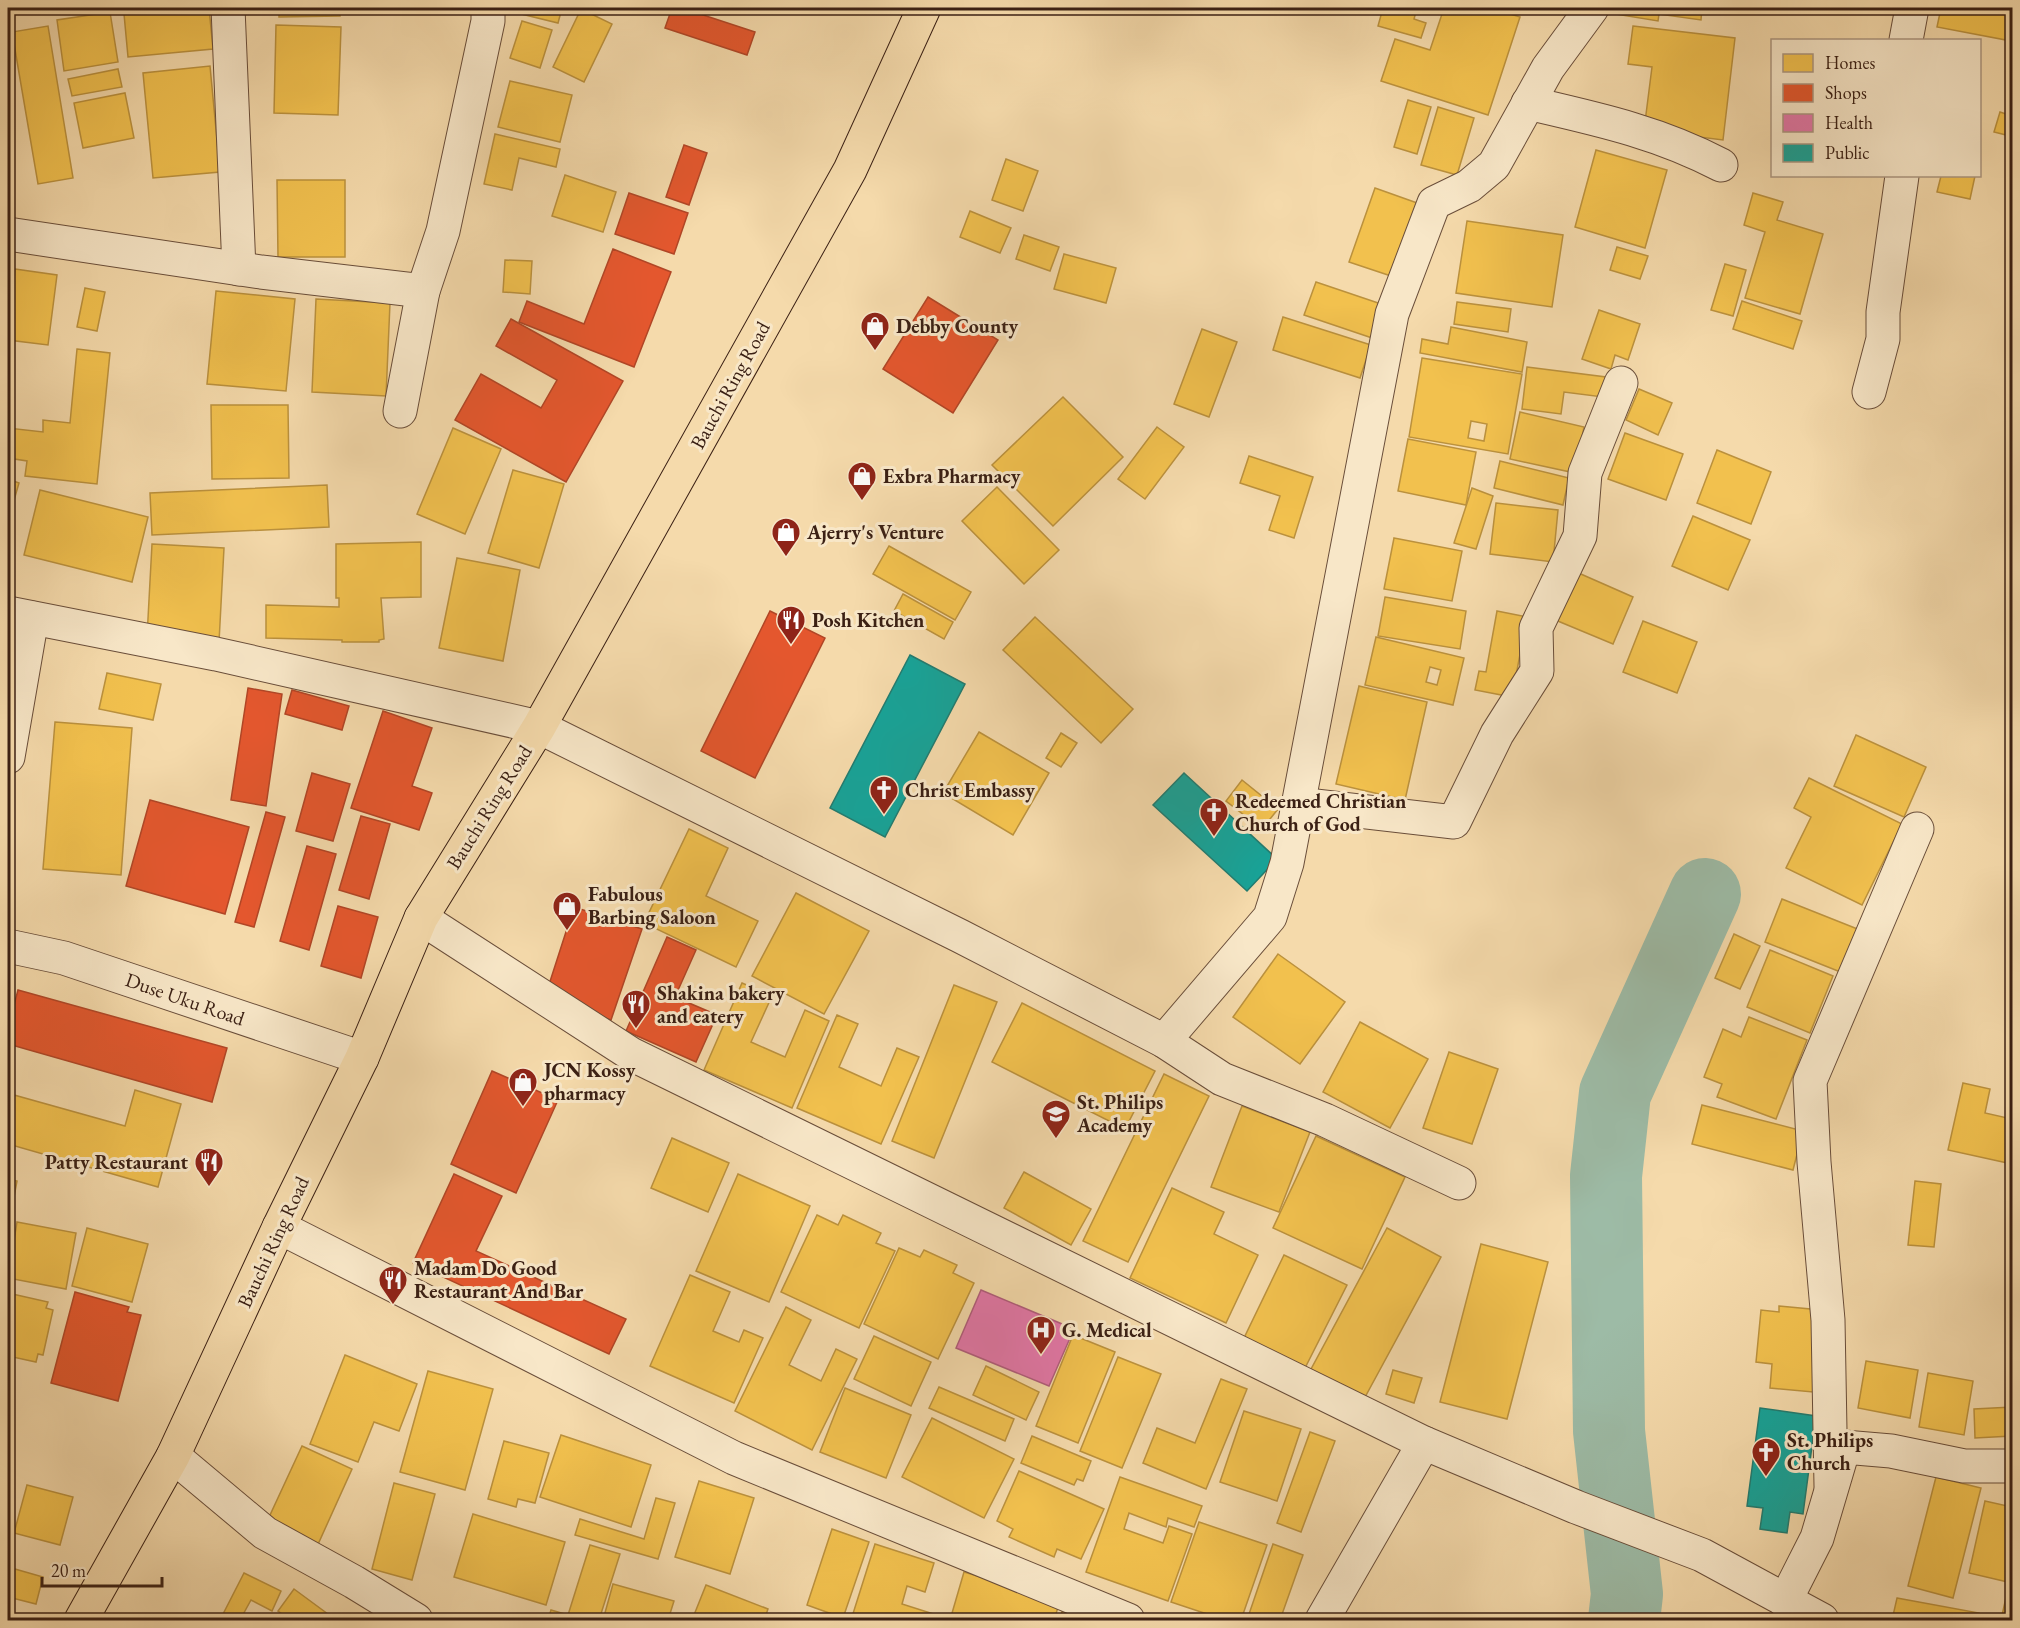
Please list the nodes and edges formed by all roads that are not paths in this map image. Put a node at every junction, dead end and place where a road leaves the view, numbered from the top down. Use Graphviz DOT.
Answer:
graph roads {
  1 [pos="228,8"];
  2 [pos="488,8"];
  3 [pos="924,8"];
  4 [pos="1592,8"];
  5 [pos="1912,8"];
  6 [pos="1906,39"];
  7 [pos="1528,102"];
  8 [pos="1721,165"];
  9 [pos="1902,177"];
  10 [pos="8,230"];
  11 [pos="239,268"];
  12 [pos="423,291"];
  13 [pos="1620,383"];
  14 [pos="1869,392"];
  15 [pos="400,411"];
  16 [pos="20,616"];
  17 [pos="539,727"];
  18 [pos="8,757"];
  19 [pos="1298,804"];
  20 [pos="1917,829"];
  21 [pos="421,918"];
  22 [pos="8,946"];
  23 [pos="1164,1041"];
  24 [pos="362,1058"];
  25 [pos="1459,1183"];
  26 [pos="279,1227"];
  27 [pos="1424,1443"];
  28 [pos="173,1456"];
  29 [pos="2013,1466"];
  30 [pos="1831,1486"];
  31 [pos="1785,1601"];
  32 [pos="81,1620"];
  33 [pos="416,1620"];
  34 [pos="1128,1620"];
  35 [pos="1322,1620"];
  36 [pos="1822,1620"];
  1 -- 11 [label="street"];
  2 -- 12 [label="street"];
  3 -- 17 [label="main road, Bauchi Ring Road"];
  4 -- 7 [label="street"];
  5 -- 6 [label="street"];
  7 -- 8 [label="street"];
  7 -- 19 [label="street"];
  9 -- 14 [label="street"];
  10 -- 11 [label="street"];
  11 -- 12 [label="street"];
  12 -- 15 [label="street"];
  13 -- 19 [label="street"];
  16 -- 17 [label="street"];
  16 -- 18 [label="street"];
  17 -- 21 [label="main road, Bauchi Ring Road"];
  17 -- 23 [label="street"];
  19 -- 23 [label="street"];
  20 -- 30 [label="street"];
  21 -- 24 [label="main road, Bauchi Ring Road"];
  21 -- 27 [label="street"];
  22 -- 24 [label="street, Duse Uku Road"];
  23 -- 25 [label="street"];
  24 -- 26 [label="main road, Bauchi Ring Road"];
  26 -- 28 [label="main road, Bauchi Ring Road"];
  26 -- 34 [label="street"];
  27 -- 31 [label="street"];
  27 -- 35 [label="street"];
  28 -- 32 [label="main road, Bauchi Ring Road"];
  28 -- 33 [label="street"];
  29 -- 30 [label="street"];
  30 -- 31 [label="street"];
  31 -- 36 [label="street"];
}
